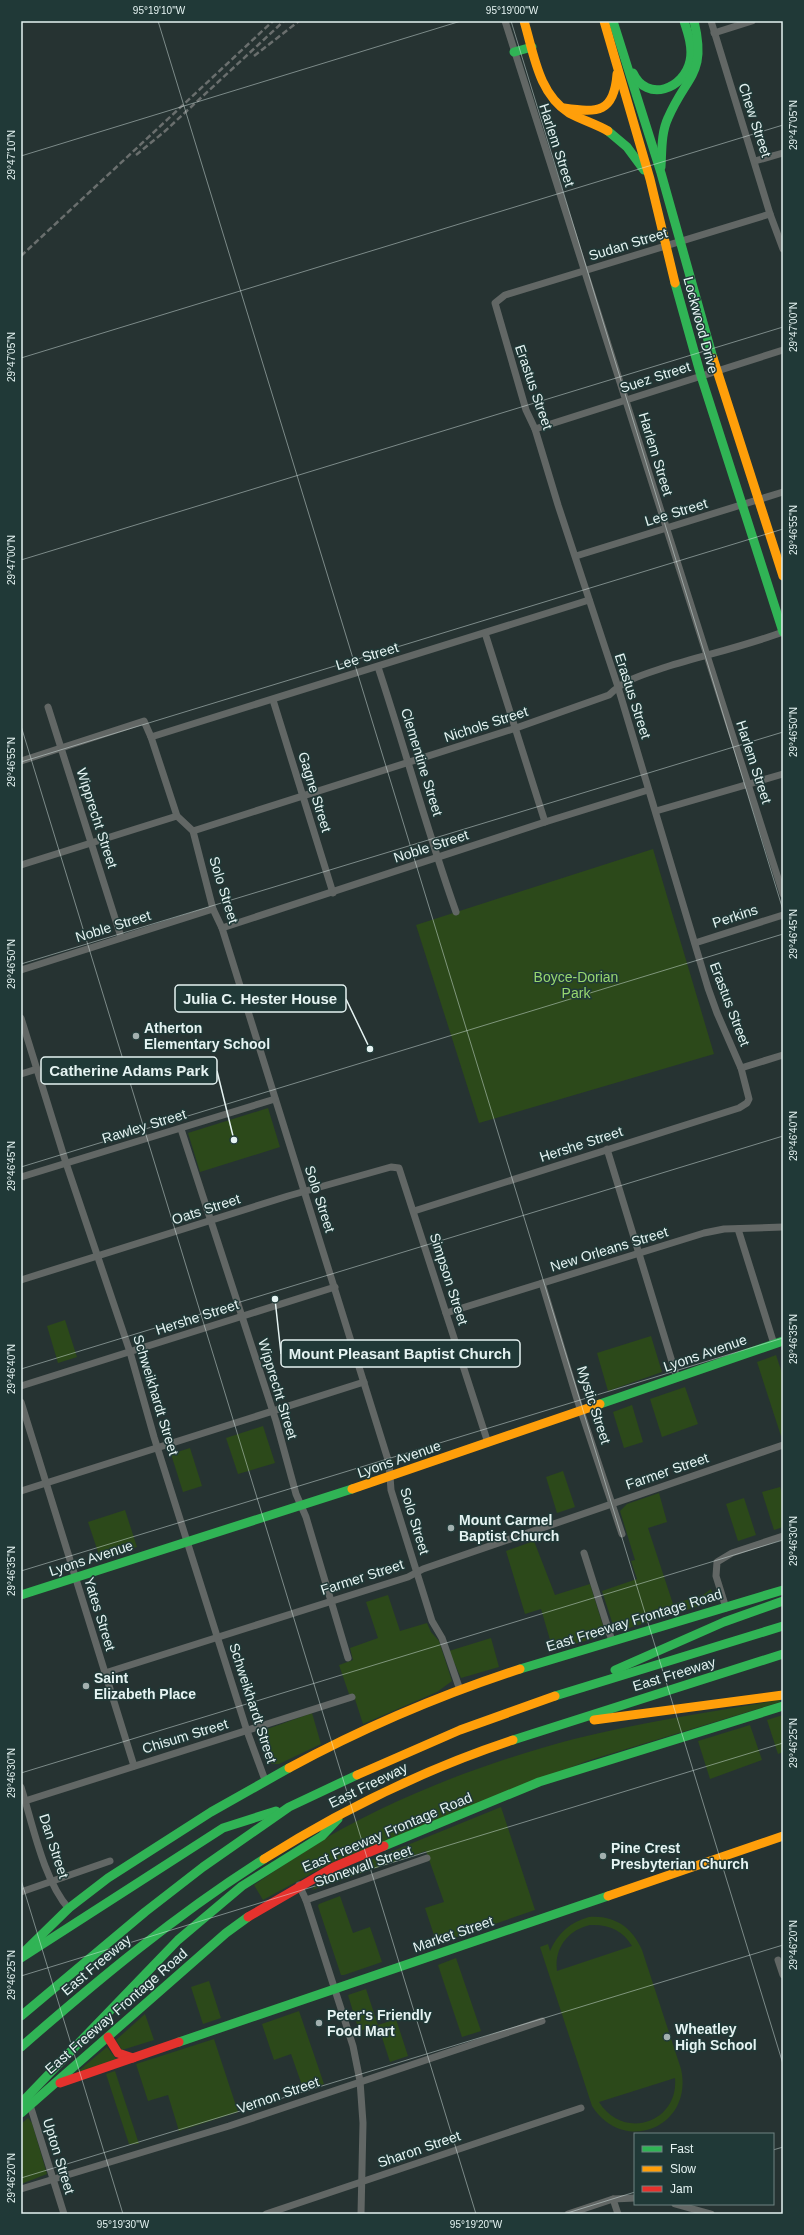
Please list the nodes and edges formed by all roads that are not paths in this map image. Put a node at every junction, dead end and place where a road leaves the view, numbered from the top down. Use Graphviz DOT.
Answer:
graph roads {
  1 [pos="505,21"];
  2 [pos="524,21"];
  3 [pos="604,21"];
  4 [pos="613,21"];
  5 [pos="684,21"];
  6 [pos="694,21"];
  7 [pos="711,21"];
  8 [pos="752,21"];
  9 [pos="714,33"];
  10 [pos="532,47"];
  11 [pos="514,52"];
  12 [pos="621,60"];
  13 [pos="563,108"];
  14 [pos="783,152"];
  15 [pos="755,161"];
  16 [pos="661,173"];
  17 [pos="650,179"];
  18 [pos="770,214"];
  19 [pos="681,241"];
  20 [pos="666,245"];
  21 [pos="783,249"];
  22 [pos="584,271"];
  23 [pos="495,303"];
  24 [pos="783,350"];
  25 [pos="717,370"];
  26 [pos="700,376"];
  27 [pos="627,400"];
  28 [pos="535,429"];
  29 [pos="783,492"];
  30 [pos="759,500"];
  31 [pos="742,504"];
  32 [pos="666,529"];
  33 [pos="576,556"];
  34 [pos="783,576"];
  35 [pos="589,600"];
  36 [pos="783,632"];
  37 [pos="485,633"];
  38 [pos="706,654"];
  39 [pos="378,666"];
  40 [pos="618,687"];
  41 [pos="273,700"];
  42 [pos="48,707"];
  43 [pos="516,728"];
  44 [pos="152,736"];
  45 [pos="61,749"];
  46 [pos="21,762"];
  47 [pos="409,762"];
  48 [pos="783,774"];
  49 [pos="747,784"];
  50 [pos="648,790"];
  51 [pos="303,796"];
  52 [pos="656,811"];
  53 [pos="177,816"];
  54 [pos="545,822"];
  55 [pos="193,831"];
  56 [pos="91,842"];
  57 [pos="437,858"];
  58 [pos="21,865"];
  59 [pos="333,893"];
  60 [pos="783,894"];
  61 [pos="213,909"];
  62 [pos="456,912"];
  63 [pos="783,915"];
  64 [pos="222,928"];
  65 [pos="121,937"];
  66 [pos="694,943"];
  67 [pos="21,970"];
  68 [pos="21,1018"];
  69 [pos="783,1054"];
  70 [pos="741,1068"];
  71 [pos="36,1069"];
  72 [pos="21,1074"];
  73 [pos="749,1095"];
  74 [pos="275,1099"];
  75 [pos="181,1129"];
  76 [pos="607,1149"];
  77 [pos="66,1163"];
  78 [pos="399,1168"];
  79 [pos="21,1177"];
  80 [pos="304,1192"];
  81 [pos="414,1211"];
  82 [pos="210,1221"];
  83 [pos="783,1227"];
  84 [pos="738,1229"];
  85 [pos="639,1253"];
  86 [pos="99,1256"];
  87 [pos="21,1280"];
  88 [pos="542,1283"];
  89 [pos="335,1287"];
  90 [pos="446,1313"];
  91 [pos="242,1316"];
  92 [pos="783,1341"];
  93 [pos="774,1344"];
  94 [pos="130,1352"];
  95 [pos="677,1378"];
  96 [pos="364,1382"];
  97 [pos="21,1386"];
  98 [pos="21,1402"];
  99 [pos="273,1411"];
  100 [pos="582,1411"];
  101 [pos="488,1443"];
  102 [pos="783,1445"];
  103 [pos="158,1448"];
  104 [pos="390,1477"];
  105 [pos="46,1483"];
  106 [pos="21,1491"];
  107 [pos="612,1504"];
  108 [pos="300,1507"];
  109 [pos="622,1534"];
  110 [pos="783,1536"];
  111 [pos="188,1542"];
  112 [pos="584,1553"];
  113 [pos="417,1572"];
  114 [pos="75,1578"];
  115 [pos="783,1590"];
  116 [pos="21,1595"];
  117 [pos="331,1601"];
  118 [pos="783,1601"];
  119 [pos="726,1608"];
  120 [pos="783,1626"];
  121 [pos="217,1638"];
  122 [pos="612,1641"];
  123 [pos="783,1654"];
  124 [pos="348,1658"];
  125 [pos="105,1673"];
  126 [pos="460,1690"];
  127 [pos="562,1694"];
  128 [pos="783,1695"];
  129 [pos="352,1697"];
  130 [pos="783,1706"];
  131 [pos="564,1723"];
  132 [pos="246,1731"];
  133 [pos="134,1766"];
  134 [pos="265,1780"];
  135 [pos="21,1787"];
  136 [pos="25,1800"];
  137 [pos="290,1807"];
  138 [pos="346,1810"];
  139 [pos="783,1836"];
  140 [pos="427,1858"];
  141 [pos="110,1862"];
  142 [pos="51,1882"];
  143 [pos="299,1885"];
  144 [pos="21,1892"];
  145 [pos="306,1900"];
  146 [pos="69,1909"];
  147 [pos="21,1954"];
  148 [pos="21,1958"];
  149 [pos="778,1960"];
  150 [pos="783,1975"];
  151 [pos="335,1989"];
  152 [pos="21,2016"];
  153 [pos="542,2021"];
  154 [pos="108,2036"];
  155 [pos="21,2047"];
  156 [pos="133,2058"];
  157 [pos="360,2081"];
  158 [pos="54,2085"];
  159 [pos="25,2104"];
  160 [pos="581,2108"];
  161 [pos="21,2113"];
  162 [pos="53,2178"];
  163 [pos="363,2182"];
  164 [pos="21,2189"];
  165 [pos="634,2198"];
  166 [pos="613,2199"];
  167 [pos="679,2205"];
  168 [pos="64,2214"];
  169 [pos="266,2214"];
  170 [pos="361,2214"];
  171 [pos="568,2214"];
  172 [pos="618,2214"];
  173 [pos="711,2214"];
  1 -- 11 [label="street, Harlem Street"];
  2 -- 10 [label="main road"];
  3 -- 12 [label="main road, Lockwood Drive"];
  4 -- 12 [label="main road, Lockwood Drive"];
  5 -- 12 [label="main road"];
  6 -- 16 [label="main road"];
  7 -- 9 [label="street, Chew Street"];
  8 -- 9 [label="street"];
  9 -- 15 [label="street, Chew Street"];
  10 -- 11 [label="main road"];
  10 -- 13 [label="main road"];
  11 -- 22 [label="street, Harlem Street"];
  12 -- 13 [label="main road"];
  12 -- 16 [label="main road, Lockwood Drive"];
  12 -- 17 [label="main road, Lockwood Drive"];
  13 -- 17 [label="main road"];
  14 -- 15 [label="street"];
  15 -- 18 [label="street, Chew Street"];
  16 -- 19 [label="main road, Lockwood Drive"];
  17 -- 20 [label="main road, Lockwood Drive"];
  18 -- 19 [label="street, Sudan Street"];
  18 -- 21 [label="street, Chew Street"];
  19 -- 20 [label="street, Sudan Street"];
  19 -- 25 [label="main road, Lockwood Drive"];
  20 -- 22 [label="street, Sudan Street"];
  20 -- 26 [label="main road, Lockwood Drive"];
  22 -- 23 [label="street, Sudan Street"];
  22 -- 27 [label="street, Harlem Street"];
  23 -- 28 [label="street, Erastus Street"];
  24 -- 25 [label="street, Suez Street"];
  25 -- 26 [label="street, Suez Street"];
  25 -- 30 [label="main road, Lockwood Drive"];
  26 -- 27 [label="street, Suez Street"];
  26 -- 31 [label="main road, Lockwood Drive"];
  27 -- 28 [label="street, Suez Street"];
  27 -- 32 [label="street, Harlem Street"];
  28 -- 33 [label="street, Erastus Street"];
  29 -- 30 [label="street, Lee Street"];
  30 -- 31 [label="street, Lee Street"];
  30 -- 34 [label="main road, Lockwood Drive"];
  31 -- 32 [label="street, Lee Street"];
  31 -- 36 [label="main road, Lockwood Drive"];
  32 -- 33 [label="street, Lee Street"];
  32 -- 38 [label="street, Harlem Street"];
  33 -- 35 [label="street, Erastus Street"];
  35 -- 37 [label="street, Lee Street"];
  35 -- 40 [label="street, Erastus Street"];
  36 -- 38 [label="street, Nichols Street"];
  37 -- 39 [label="street, Lee Street"];
  37 -- 43 [label="street"];
  38 -- 40 [label="street, Nichols Street"];
  38 -- 49 [label="street, Harlem Street"];
  39 -- 41 [label="street, Lee Street"];
  39 -- 47 [label="street, Clementine Street"];
  40 -- 43 [label="street, Nichols Street"];
  40 -- 50 [label="street, Erastus Street"];
  41 -- 44 [label="street, Lee Street"];
  41 -- 51 [label="street, Gagne Street"];
  42 -- 45 [label="street, Wipprecht Street"];
  43 -- 47 [label="street, Nichols Street"];
  43 -- 54 [label="street"];
  44 -- 45 [label="street"];
  44 -- 53 [label="street"];
  45 -- 46 [label="street"];
  45 -- 56 [label="street, Wipprecht Street"];
  47 -- 51 [label="street, Nichols Street"];
  47 -- 57 [label="street, Clementine Street"];
  48 -- 49 [label="street"];
  49 -- 52 [label="street"];
  49 -- 60 [label="street, Harlem Street"];
  50 -- 52 [label="street, Erastus Street"];
  50 -- 54 [label="street, Noble Street"];
  51 -- 55 [label="street, Nichols Street"];
  51 -- 59 [label="street, Gagne Street"];
  52 -- 66 [label="street, Erastus Street"];
  53 -- 55 [label="street"];
  53 -- 56 [label="street"];
  54 -- 57 [label="street, Noble Street"];
  55 -- 61 [label="street, Solo Street"];
  56 -- 58 [label="street"];
  56 -- 65 [label="street, Wipprecht Street"];
  57 -- 59 [label="street, Noble Street"];
  57 -- 62 [label="street, Clementine Street"];
  59 -- 64 [label="street, Noble Street"];
  61 -- 64 [label="street, Solo Street"];
  61 -- 65 [label="street, Noble Street"];
  63 -- 66 [label="street, Perkins"];
  64 -- 74 [label="street, Solo Street"];
  65 -- 67 [label="street, Noble Street"];
  66 -- 70 [label="street, Erastus Street"];
  68 -- 71 [label="street, Schweikhardt Street"];
  69 -- 70 [label="street"];
  70 -- 73 [label="street, Erastus Street"];
  71 -- 72 [label="street"];
  71 -- 77 [label="street, Schweikhardt Street"];
  73 -- 76 [label="street, Hershe Street"];
  74 -- 75 [label="street, Rawley Street"];
  74 -- 80 [label="street, Solo Street"];
  75 -- 77 [label="street, Rawley Street"];
  75 -- 82 [label="street, Wipprecht Street"];
  76 -- 81 [label="street, Hershe Street"];
  76 -- 85 [label="street"];
  77 -- 79 [label="street, Rawley Street"];
  77 -- 86 [label="street, Schweikhardt Street"];
  78 -- 80 [label="street, Oats Street"];
  78 -- 81 [label="street, Simpson Street"];
  80 -- 82 [label="street, Oats Street"];
  80 -- 89 [label="street, Solo Street"];
  81 -- 90 [label="street, Simpson Street"];
  82 -- 86 [label="street, Oats Street"];
  82 -- 91 [label="street, Wipprecht Street"];
  83 -- 84 [label="street, New Orleans Street"];
  84 -- 85 [label="street, New Orleans Street"];
  84 -- 93 [label="street"];
  85 -- 88 [label="street, New Orleans Street"];
  85 -- 95 [label="street"];
  86 -- 87 [label="street, Oats Street"];
  86 -- 94 [label="street, Schweikhardt Street"];
  88 -- 90 [label="street, New Orleans Street"];
  88 -- 100 [label="street, Mystic Street"];
  89 -- 91 [label="street, Hershe Street"];
  89 -- 96 [label="street, Solo Street"];
  90 -- 101 [label="street, Simpson Street"];
  91 -- 94 [label="street, Hershe Street"];
  91 -- 99 [label="street, Wipprecht Street"];
  92 -- 93 [label="main road, Lyons Avenue"];
  93 -- 95 [label="main road, Lyons Avenue"];
  94 -- 97 [label="street, Hershe Street"];
  94 -- 103 [label="street, Schweikhardt Street"];
  95 -- 100 [label="main road, Lyons Avenue"];
  96 -- 99 [label="street"];
  96 -- 104 [label="street, Solo Street"];
  98 -- 105 [label="street, Yates Street"];
  99 -- 103 [label="street"];
  99 -- 108 [label="street, Wipprecht Street"];
  100 -- 101 [label="main road, Lyons Avenue"];
  100 -- 107 [label="street, Mystic Street"];
  101 -- 104 [label="main road, Lyons Avenue"];
  102 -- 107 [label="street, Farmer Street"];
  103 -- 105 [label="street"];
  103 -- 111 [label="street, Schweikhardt Street"];
  104 -- 108 [label="main road, Lyons Avenue"];
  104 -- 113 [label="street, Solo Street"];
  105 -- 106 [label="street"];
  105 -- 114 [label="street, Yates Street"];
  107 -- 109 [label="street, Mystic Street"];
  107 -- 113 [label="street, Farmer Street"];
  108 -- 111 [label="main road, Lyons Avenue"];
  108 -- 117 [label="street, Wipprecht Street"];
  110 -- 119 [label="street"];
  111 -- 114 [label="main road, Lyons Avenue"];
  111 -- 121 [label="street, Schweikhardt Street"];
  112 -- 122 [label="street"];
  113 -- 117 [label="street, Farmer Street"];
  113 -- 126 [label="street, Solo Street"];
  114 -- 116 [label="main road, Lyons Avenue"];
  114 -- 125 [label="street, Yates Street"];
  115 -- 119 [label="main road, East Freeway Frontage Road"];
  117 -- 121 [label="street, Farmer Street"];
  117 -- 124 [label="street, Wipprecht Street"];
  118 -- 127 [label="main road"];
  119 -- 122 [label="main road, East Freeway Frontage Road"];
  120 -- 127 [label="main road, East Freeway"];
  121 -- 125 [label="street, Farmer Street"];
  121 -- 132 [label="street, Schweikhardt Street"];
  122 -- 126 [label="main road, East Freeway Frontage Road"];
  123 -- 131 [label="main road, East Freeway"];
  125 -- 133 [label="street, Yates Street"];
  126 -- 134 [label="main road, East Freeway Frontage Road"];
  127 -- 137 [label="main road, East Freeway"];
  128 -- 131 [label="main road"];
  129 -- 132 [label="street, Chisum Street"];
  130 -- 143 [label="main road, East Freeway Frontage Road"];
  131 -- 138 [label="main road, East Freeway"];
  132 -- 133 [label="street, Chisum Street"];
  132 -- 134 [label="street, Schweikhardt Street"];
  133 -- 136 [label="street, Chisum Street"];
  134 -- 146 [label="main road, East Freeway Frontage Road"];
  135 -- 136 [label="street, Dan Street"];
  136 -- 142 [label="street, Dan Street"];
  137 -- 148 [label="main road"];
  137 -- 152 [label="main road, East Freeway"];
  138 -- 155 [label="main road, East Freeway"];
  138 -- 159 [label="main road"];
  139 -- 151 [label="main road, Market Street"];
  140 -- 145 [label="street, Stonewall Street"];
  141 -- 142 [label="street"];
  142 -- 144 [label="street"];
  142 -- 146 [label="street, Dan Street"];
  143 -- 145 [label="street"];
  143 -- 154 [label="main road, East Freeway Frontage Road"];
  145 -- 151 [label="street"];
  146 -- 147 [label="main road, East Freeway Frontage Road"];
  149 -- 150 [label="street"];
  151 -- 156 [label="main road, Market Street"];
  151 -- 157 [label="street"];
  153 -- 157 [label="street, Vernon Street"];
  154 -- 156 [label="main road"];
  154 -- 158 [label="main road, East Freeway Frontage Road"];
  156 -- 158 [label="main road, Market Street"];
  157 -- 162 [label="street, Vernon Street"];
  157 -- 163 [label="street"];
  158 -- 159 [label="main road, East Freeway Frontage Road"];
  159 -- 161 [label="main road, East Freeway Frontage Road"];
  159 -- 162 [label="street, Upton Street"];
  160 -- 163 [label="street, Sharon Street"];
  162 -- 164 [label="street, Vernon Street"];
  162 -- 168 [label="street, Upton Street"];
  163 -- 169 [label="street, Sharon Street"];
  163 -- 170 [label="street"];
  165 -- 166 [label="street"];
  166 -- 171 [label="street"];
  166 -- 172 [label="street"];
  167 -- 173 [label="street"];
}
